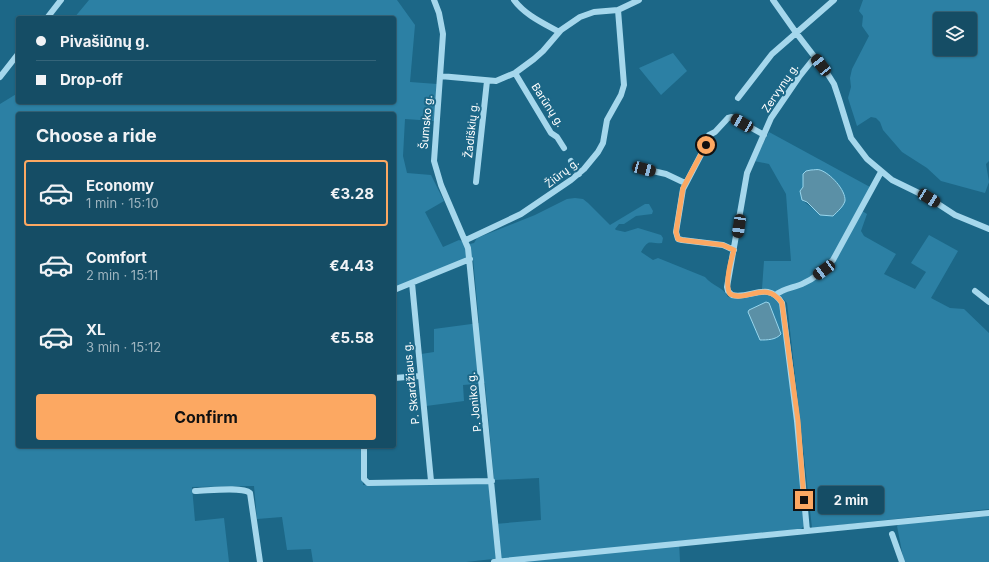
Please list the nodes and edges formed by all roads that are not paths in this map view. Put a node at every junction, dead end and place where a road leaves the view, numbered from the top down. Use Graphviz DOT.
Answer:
graph roads {
  1 [pos="61,0"];
  2 [pos="434,0"];
  3 [pos="514,0"];
  4 [pos="639,0"];
  5 [pos="773,0"];
  6 [pos="834,0"];
  7 [pos="618,10"];
  8 [pos="49,16"];
  9 [pos="559,32"];
  10 [pos="797,34"];
  11 [pos="16,57"];
  12 [pos="815,57"];
  13 [pos="515,73"];
  14 [pos="440,76"];
  15 [pos="0,77"];
  16 [pos="487,80"];
  17 [pos="738,98"];
  18 [pos="764,135"];
  19 [pos="564,148"];
  20 [pos="571,161"];
  21 [pos="644,169"];
  22 [pos="881,172"];
  23 [pos="579,174"];
  24 [pos="476,182"];
  25 [pos="685,183"];
  26 [pos="989,229"];
  27 [pos="466,240"];
  28 [pos="734,250"];
  29 [pos="470,259"];
  30 [pos="412,283"];
  31 [pos="396,289"];
  32 [pos="975,291"];
  33 [pos="774,294"];
  34 [pos="989,302"];
  35 [pos="420,376"];
  36 [pos="396,378"];
  37 [pos="364,448"];
  38 [pos="431,481"];
  39 [pos="492,481"];
  40 [pos="195,491"];
  41 [pos="989,513"];
  42 [pos="807,531"];
  43 [pos="892,534"];
  44 [pos="260,562"];
  45 [pos="494,562"];
  46 [pos="499,562"];
  47 [pos="902,562"];
  1 -- 8 [label="street"];
  2 -- 14 [label="street, Šumsko g."];
  3 -- 9 [label="street"];
  4 -- 7 [label="street"];
  5 -- 10 [label="street"];
  6 -- 10 [label="street"];
  7 -- 9 [label="street"];
  7 -- 23 [label="street, Žiūrų g."];
  9 -- 13 [label="street"];
  10 -- 12 [label="street"];
  10 -- 17 [label="street"];
  11 -- 15 [label="street"];
  12 -- 18 [label="street, Zervynų g."];
  12 -- 22 [label="street"];
  13 -- 16 [label="street"];
  13 -- 19 [label="street, Barūnų g."];
  14 -- 16 [label="street"];
  14 -- 27 [label="street, Šumsko g."];
  16 -- 24 [label="street, Žadiškių g."];
  18 -- 25 [label="street"];
  18 -- 28 [label="street, Zervynų g."];
  20 -- 23 [label="street"];
  21 -- 25 [label="street"];
  22 -- 26 [label="street"];
  22 -- 33 [label="street"];
  23 -- 27 [label="street, Žiūrų g."];
  25 -- 28 [label="street"];
  27 -- 29 [label="street, P. Joniko g."];
  28 -- 33 [label="street, Zervynų g."];
  29 -- 30 [label="street"];
  29 -- 39 [label="street, P. Joniko g."];
  30 -- 31 [label="street"];
  30 -- 35 [label="street, P. Skardžiaus g."];
  32 -- 34 [label="street"];
  33 -- 42 [label="street"];
  35 -- 36 [label="street"];
  35 -- 38 [label="street, P. Skardžiaus g."];
  37 -- 38 [label="street"];
  38 -- 39 [label="street"];
  39 -- 46 [label="street, P. Joniko g."];
  40 -- 44 [label="street"];
  41 -- 42 [label="street"];
  42 -- 46 [label="street"];
  43 -- 47 [label="street"];
  45 -- 46 [label="street"];
}
